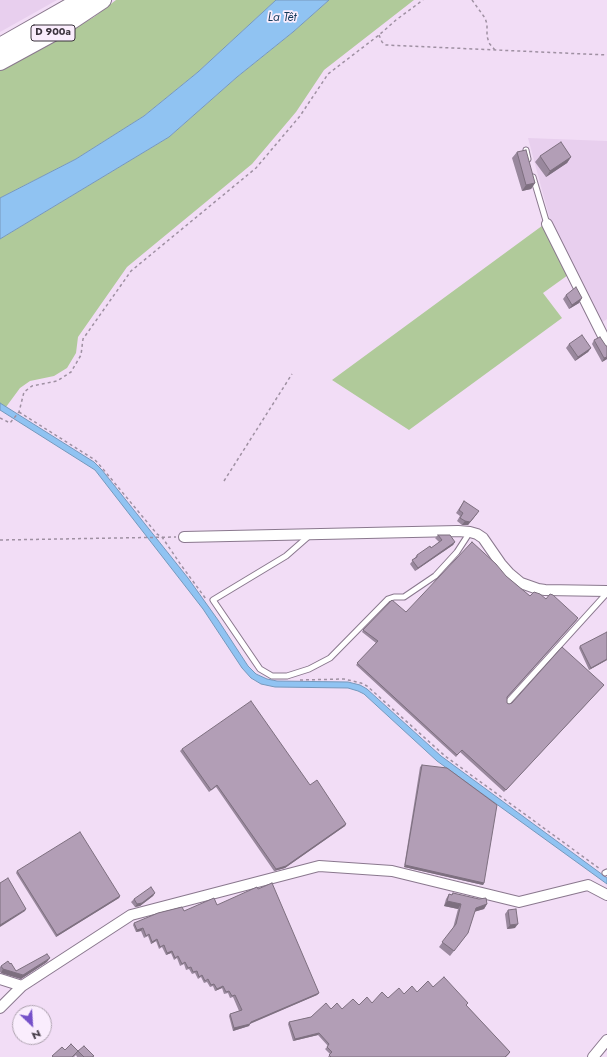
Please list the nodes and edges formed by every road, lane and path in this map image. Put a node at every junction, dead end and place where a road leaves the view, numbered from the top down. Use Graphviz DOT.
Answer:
graph roads {
  1 [pos="81,0"];
  2 [pos="103,0"];
  3 [pos="423,0"];
  4 [pos="472,0"];
  5 [pos="379,34"];
  6 [pos="0,46"];
  7 [pos="495,50"];
  8 [pos="607,55"];
  9 [pos="0,62"];
  10 [pos="526,150"];
  11 [pos="530,165"];
  12 [pos="532,172"];
  13 [pos="547,224"];
  14 [pos="607,344"];
  15 [pos="292,374"];
  16 [pos="18,412"];
  17 [pos="0,418"];
  18 [pos="224,481"];
  19 [pos="470,532"];
  20 [pos="310,534"];
  21 [pos="162,537"];
  22 [pos="184,537"];
  23 [pos="0,540"];
  24 [pos="607,592"];
  25 [pos="210,604"];
  26 [pos="294,680"];
  27 [pos="508,702"];
  28 [pos="606,872"];
  29 [pos="607,895"];
  30 [pos="0,979"];
  31 [pos="22,986"];
  32 [pos="0,1008"];
  33 [pos="607,1040"];
  34 [pos="593,1057"];
  1 -- 6 [label="highway, D 900a"];
  2 -- 9 [label="highway, D 900a"];
  3 -- 5 [label="path"];
  4 -- 7 [label="path"];
  5 -- 7 [label="path"];
  5 -- 16 [label="path"];
  7 -- 8 [label="path"];
  10 -- 11 [label="lane"];
  12 -- 13 [label="lane"];
  13 -- 14 [label="street"];
  15 -- 18 [label="path"];
  16 -- 17 [label="path"];
  16 -- 21 [label="path"];
  19 -- 20 [label="street"];
  19 -- 20 [label="lane"];
  19 -- 24 [label="street"];
  20 -- 22 [label="street"];
  21 -- 22 [label="path"];
  21 -- 23 [label="path"];
  21 -- 25 [label="path"];
  24 -- 27 [label="lane"];
  26 -- 28 [label="path"];
  29 -- 31 [label="street"];
  30 -- 31 [label="street"];
  31 -- 32 [label="street"];
  33 -- 34 [label="street"];
}
